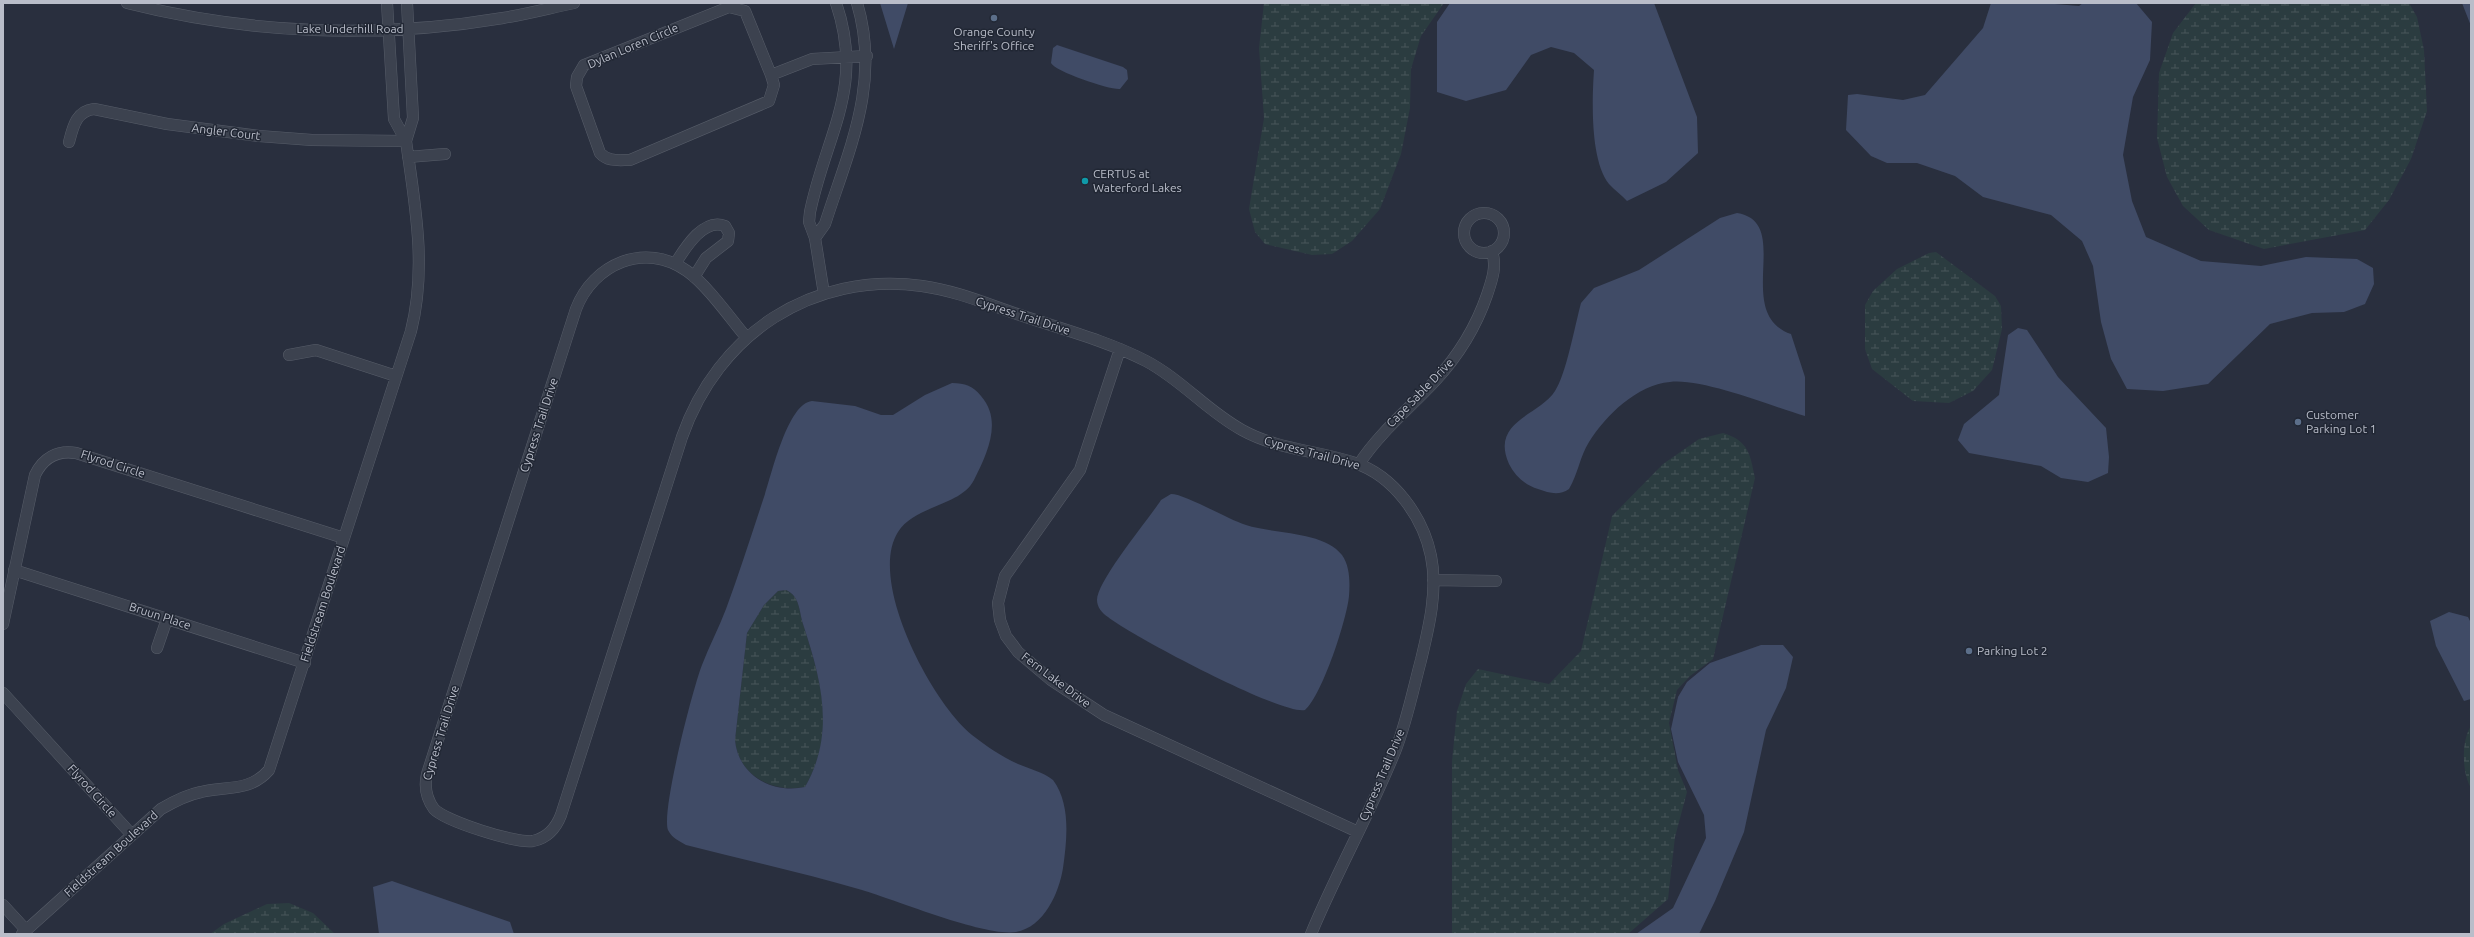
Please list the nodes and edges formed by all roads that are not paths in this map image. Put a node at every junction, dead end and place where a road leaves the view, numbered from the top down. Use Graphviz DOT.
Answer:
graph roads {
  1 [pos="127,3"];
  2 [pos="387,3"];
  3 [pos="407,3"];
  4 [pos="574,3"];
  5 [pos="836,3"];
  6 [pos="857,3"];
  7 [pos="408,29"];
  8 [pos="388,30"];
  9 [pos="867,56"];
  10 [pos="846,57"];
  11 [pos="771,75"];
  12 [pos="406,141"];
  13 [pos="69,142"];
  14 [pos="445,154"];
  15 [pos="408,157"];
  16 [pos="823,168"];
  17 [pos="841,174"];
  18 [pos="815,238"];
  19 [pos="1492,251"];
  20 [pos="675,264"];
  21 [pos="694,277"];
  22 [pos="824,294"];
  23 [pos="746,337"];
  24 [pos="1120,349"];
  25 [pos="289,355"];
  26 [pos="396,376"];
  27 [pos="1359,464"];
  28 [pos="344,538"];
  29 [pos="14,570"];
  30 [pos="1433,580"];
  31 [pos="1496,581"];
  32 [pos="167,619"];
  33 [pos="3,624"];
  34 [pos="157,648"];
  35 [pos="305,663"];
  36 [pos="3,693"];
  37 [pos="1358,832"];
  38 [pos="132,835"];
  39 [pos="3,905"];
  40 [pos="24,932"];
  41 [pos="1312,934"];
  1 -- 8 [label="street, Lake Underhill Road"];
  2 -- 8 [label="street, Fieldstream Boulevard"];
  3 -- 7 [label="street, Fieldstream Boulevard"];
  4 -- 7 [label="street, Lake Underhill Road"];
  5 -- 10 [label="street"];
  6 -- 9 [label="street"];
  7 -- 8 [label="street, Lake Underhill Road"];
  7 -- 12 [label="street, Fieldstream Boulevard"];
  8 -- 12 [label="street, Fieldstream Boulevard"];
  9 -- 10 [label="street"];
  9 -- 17 [label="street"];
  10 -- 11 [label="street"];
  10 -- 16 [label="street"];
  11 -- 11 [label="street, Dylan Loren Circle"];
  12 -- 13 [label="street, Angler Court"];
  12 -- 15 [label="street, Fieldstream Boulevard"];
  14 -- 15 [label="street"];
  15 -- 26 [label="street, Fieldstream Boulevard"];
  16 -- 17 [label="street"];
  16 -- 18 [label="street"];
  17 -- 18 [label="street"];
  18 -- 22 [label="street"];
  19 -- 27 [label="street, Cape Sable Drive"];
  20 -- 21 [label="street, Cypress Trail Drive"];
  20 -- 21 [label="street"];
  20 -- 23 [label="street, Cypress Trail Drive"];
  21 -- 23 [label="street, Cypress Trail Drive"];
  22 -- 23 [label="street, Cypress Trail Drive"];
  22 -- 24 [label="street, Cypress Trail Drive"];
  24 -- 27 [label="street, Cypress Trail Drive"];
  24 -- 37 [label="street, Fern Lake Drive"];
  25 -- 26 [label="street"];
  26 -- 28 [label="street, Fieldstream Boulevard"];
  27 -- 30 [label="street, Cypress Trail Drive"];
  28 -- 29 [label="street, Flyrod Circle"];
  28 -- 35 [label="street, Fieldstream Boulevard"];
  29 -- 32 [label="street, Bruun Place"];
  29 -- 33 [label="street, Flyrod Circle"];
  30 -- 31 [label="street"];
  30 -- 37 [label="street, Cypress Trail Drive"];
  32 -- 34 [label="street"];
  32 -- 35 [label="street, Bruun Place"];
  35 -- 38 [label="street, Fieldstream Boulevard"];
  36 -- 38 [label="street, Flyrod Circle"];
  37 -- 41 [label="street, Cypress Trail Drive"];
  38 -- 40 [label="street, Fieldstream Boulevard"];
  39 -- 40 [label="street"];
}
